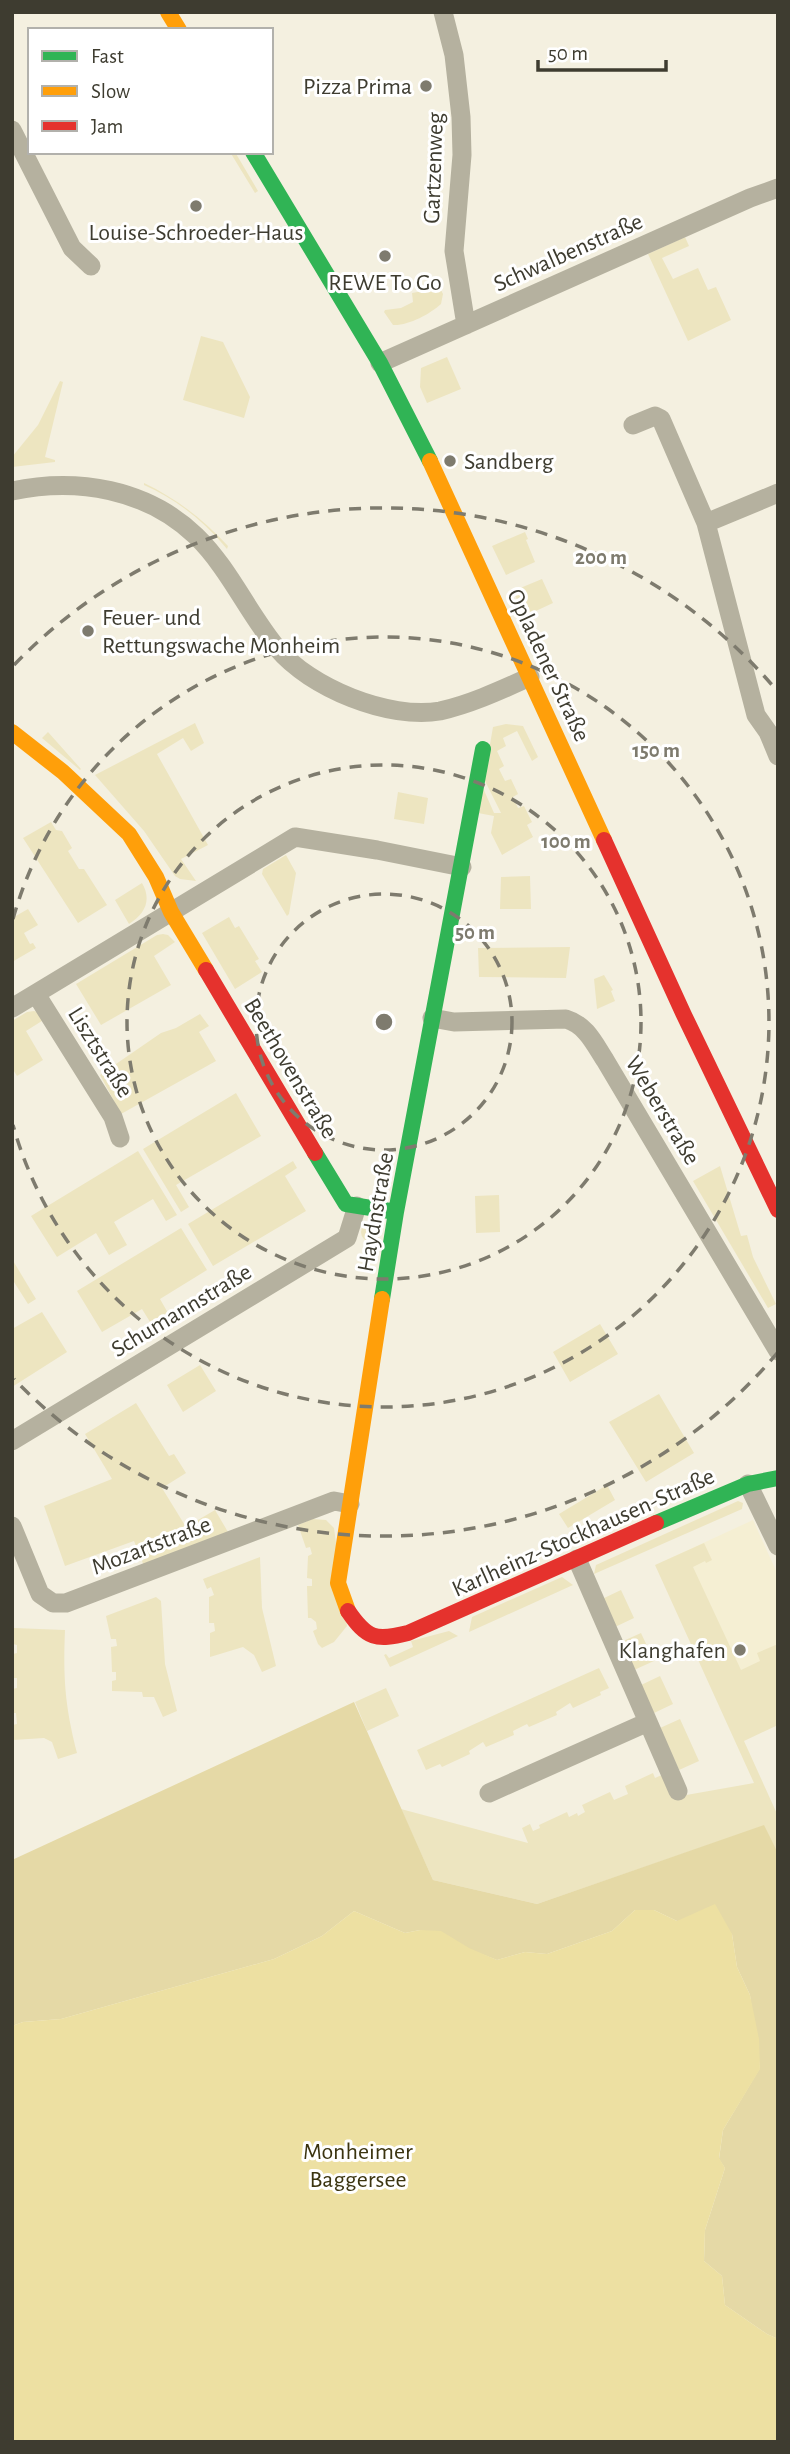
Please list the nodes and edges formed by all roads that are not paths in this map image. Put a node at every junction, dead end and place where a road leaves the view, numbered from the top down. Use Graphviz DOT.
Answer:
graph roads {
  1 [pos="168,12"];
  2 [pos="443,12"];
  3 [pos="178,28"];
  4 [pos="28,154"];
  5 [pos="254,154"];
  6 [pos="778,188"];
  7 [pos="91,266"];
  8 [pos="466,325"];
  9 [pos="380,363"];
  10 [pos="633,425"];
  11 [pos="12,491"];
  12 [pos="778,493"];
  13 [pos="706,523"];
  14 [pos="530,677"];
  15 [pos="12,732"];
  16 [pos="483,749"];
  17 [pos="778,756"];
  18 [pos="462,867"];
  19 [pos="171,912"];
  20 [pos="36,994"];
  21 [pos="12,1008"];
  22 [pos="432,1018"];
  23 [pos="120,1138"];
  24 [pos="357,1206"];
  25 [pos="778,1210"];
  26 [pos="397,1212"];
  27 [pos="778,1351"];
  28 [pos="12,1441"];
  29 [pos="778,1478"];
  30 [pos="748,1484"];
  31 [pos="350,1504"];
  32 [pos="12,1526"];
  33 [pos="778,1546"];
  34 [pos="577,1559"];
  35 [pos="408,1633"];
  36 [pos="648,1722"];
  37 [pos="678,1791"];
  38 [pos="489,1793"];
  1 -- 3 [label="street"];
  2 -- 8 [label="street, Gartzenweg"];
  4 -- 7 [label="street"];
  5 -- 9 [label="street, Opladener Straße"];
  6 -- 8 [label="street, Schwalbenstraße"];
  8 -- 9 [label="street, Schwalbenstraße"];
  9 -- 14 [label="street, Opladener Straße"];
  10 -- 13 [label="street"];
  11 -- 14 [label="street"];
  12 -- 13 [label="street"];
  13 -- 17 [label="street"];
  14 -- 25 [label="street, Opladener Straße"];
  15 -- 19 [label="street, Beethovenstraße"];
  16 -- 18 [label="street, Haydnstraße"];
  18 -- 19 [label="street"];
  18 -- 22 [label="street, Haydnstraße"];
  19 -- 20 [label="street"];
  19 -- 24 [label="street, Beethovenstraße"];
  20 -- 21 [label="street"];
  20 -- 23 [label="street, Lisztstraße"];
  22 -- 26 [label="street, Haydnstraße"];
  22 -- 27 [label="street, Weberstraße"];
  24 -- 26 [label="street"];
  24 -- 28 [label="street, Schumannstraße"];
  26 -- 31 [label="street, Haydnstraße"];
  29 -- 30 [label="street, Karlheinz-Stockhausen-Straße"];
  30 -- 33 [label="street"];
  30 -- 34 [label="street, Karlheinz-Stockhausen-Straße"];
  31 -- 32 [label="street, Mozartstraße"];
  31 -- 35 [label="street, Haydnstraße"];
  34 -- 35 [label="street, Karlheinz-Stockhausen-Straße"];
  34 -- 36 [label="street"];
  36 -- 37 [label="street"];
  36 -- 38 [label="street"];
}
